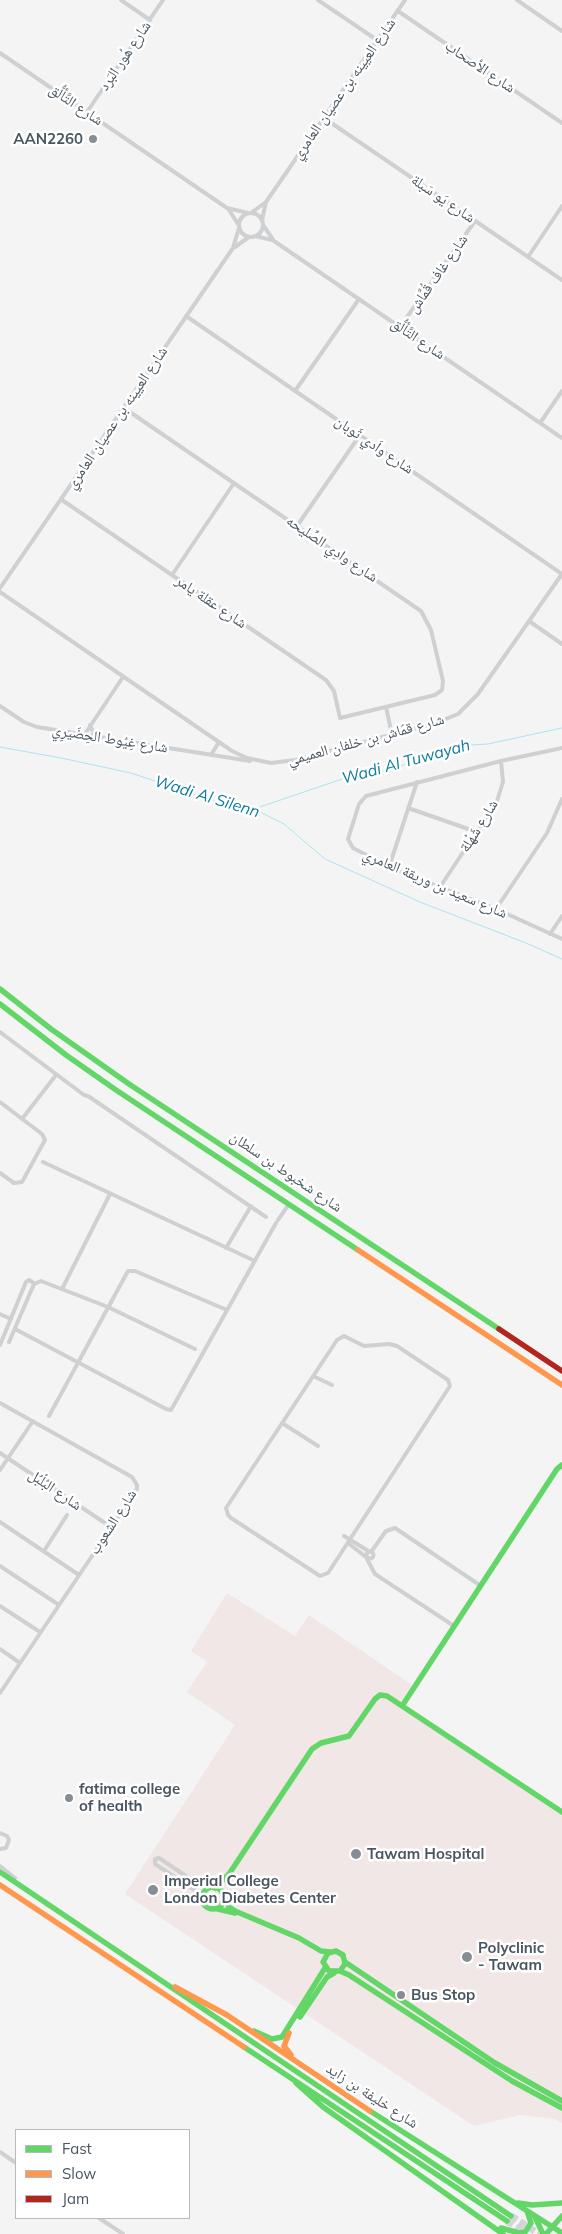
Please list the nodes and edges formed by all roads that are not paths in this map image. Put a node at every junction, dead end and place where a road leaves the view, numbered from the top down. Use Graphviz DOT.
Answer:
graph roads {
  1 [pos="121,0"];
  2 [pos="163,0"];
  3 [pos="318,0"];
  4 [pos="405,0"];
  5 [pos="516,0"];
  6 [pos="398,11"];
  7 [pos="150,20"];
  8 [pos="562,31"];
  9 [pos="377,40"];
  10 [pos="0,53"];
  11 [pos="87,112"];
  12 [pos="324,118"];
  13 [pos="562,123"];
  14 [pos="266,202"];
  15 [pos="562,206"];
  16 [pos="227,208"];
  17 [pos="249,213"];
  18 [pos="475,221"];
  19 [pos="262,223"];
  20 [pos="239,226"];
  21 [pos="255,236"];
  22 [pos="249,237"];
  23 [pos="274,241"];
  24 [pos="233,248"];
  25 [pos="528,257"];
  26 [pos="562,280"];
  27 [pos="360,299"];
  28 [pos="186,316"];
  29 [pos="400,327"];
  30 [pos="295,391"];
  31 [pos="562,391"];
  32 [pos="124,408"];
  33 [pos="540,423"];
  34 [pos="360,435"];
  35 [pos="562,438"];
  36 [pos="234,483"];
  37 [pos="62,500"];
  38 [pos="297,526"];
  39 [pos="562,574"];
  40 [pos="172,575"];
  41 [pos="0,588"];
  42 [pos="0,592"];
  43 [pos="529,621"];
  44 [pos="562,644"];
  45 [pos="123,677"];
  46 [pos="0,706"];
  47 [pos="386,707"];
  48 [pos="340,718"];
  49 [pos="90,724"];
  50 [pos="85,734"];
  51 [pos="392,735"];
  52 [pos="95,736"];
  53 [pos="219,742"];
  54 [pos="562,749"];
  55 [pos="211,755"];
  56 [pos="257,761"];
  57 [pos="501,761"];
  58 [pos="417,782"];
  59 [pos="562,799"];
  60 [pos="408,808"];
  61 [pos="478,832"];
  62 [pos="389,867"];
  63 [pos="440,887"];
  64 [pos="496,910"];
  65 [pos="562,916"];
  66 [pos="550,934"];
  67 [pos="562,939"];
  68 [pos="0,988"];
  69 [pos="0,1004"];
  70 [pos="0,1032"];
  71 [pos="56,1075"];
  72 [pos="0,1102"];
  73 [pos="22,1119"];
  74 [pos="43,1162"];
  75 [pos="0,1173"];
  76 [pos="110,1194"];
  77 [pos="289,1204"];
  78 [pos="251,1206"];
  79 [pos="266,1217"];
  80 [pos="226,1248"];
  81 [pos="255,1261"];
  82 [pos="35,1284"];
  83 [pos="62,1289"];
  84 [pos="108,1307"];
  85 [pos="227,1310"];
  86 [pos="0,1314"];
  87 [pos="11,1319"];
  88 [pos="15,1329"];
  89 [pos="9,1342"];
  90 [pos="0,1345"];
  91 [pos="195,1349"];
  92 [pos="78,1362"];
  93 [pos="562,1371"];
  94 [pos="313,1376"];
  95 [pos="332,1385"];
  96 [pos="562,1386"];
  97 [pos="0,1403"];
  98 [pos="49,1416"];
  99 [pos="33,1421"];
  100 [pos="282,1423"];
  101 [pos="318,1446"];
  102 [pos="0,1453"];
  103 [pos="8,1458"];
  104 [pos="562,1465"];
  105 [pos="0,1470"];
  106 [pos="66,1515"];
  107 [pos="0,1522"];
  108 [pos="111,1527"];
  109 [pos="343,1537"];
  110 [pos="349,1541"];
  111 [pos="44,1551"];
  112 [pos="370,1555"];
  113 [pos="0,1566"];
  114 [pos="79,1575"];
  115 [pos="481,1586"];
  116 [pos="59,1605"];
  117 [pos="0,1606"];
  118 [pos="454,1626"];
  119 [pos="40,1632"];
  120 [pos="0,1650"];
  121 [pos="20,1663"];
  122 [pos="0,1692"];
  123 [pos="402,1706"];
  124 [pos="562,1812"];
  125 [pos="0,1833"];
  126 [pos="1,1850"];
  127 [pos="0,1866"];
  128 [pos="0,1872"];
  129 [pos="229,1874"];
  130 [pos="0,1885"];
  131 [pos="212,1888"];
  132 [pos="32,1892"];
  133 [pos="224,1896"];
  134 [pos="202,1900"];
  135 [pos="218,1908"];
  136 [pos="330,1952"];
  137 [pos="346,1962"];
  138 [pos="324,1965"];
  139 [pos="337,1972"];
  140 [pos="166,1983"];
  141 [pos="414,2017"];
  142 [pos="431,2021"];
  143 [pos="249,2030"];
  144 [pos="296,2061"];
  145 [pos="288,2076"];
  146 [pos="562,2101"];
  147 [pos="562,2108"];
  148 [pos="0,2152"];
  149 [pos="15,2162"];
  150 [pos="513,2202"];
  151 [pos="562,2203"];
  152 [pos="530,2212"];
  153 [pos="562,2216"];
  154 [pos="100,2219"];
  155 [pos="558,2230"];
  156 [pos="501,2232"];
  157 [pos="123,2234"];
  158 [pos="510,2234"];
  159 [pos="545,2234"];
  1 -- 7 [label="street"];
  2 -- 7 [label="street, شارع هُور البَرد"];
  3 -- 9 [label="street"];
  4 -- 6 [label="street, شارع العيينه بن عصيان العامري"];
  5 -- 8 [label="street"];
  6 -- 9 [label="street, شارع العيينه بن عصيان العامري"];
  6 -- 13 [label="street, شارع الأصحاب"];
  7 -- 11 [label="street, شارع هُور البَرد"];
  9 -- 12 [label="street, شارع العيينه بن عصيان العامري"];
  10 -- 11 [label="street, شارع التَّألُّق"];
  11 -- 16 [label="street, شارع التَّألُّق"];
  12 -- 14 [label="street, شارع العيينه بن عصيان العامري"];
  12 -- 18 [label="street, شارع يَو سَبلة"];
  14 -- 17 [label="street, شارع العيينه بن عصيان العامري"];
  14 -- 19 [label="street, شارع العيينه بن عصيان العامري"];
  15 -- 25 [label="street"];
  16 -- 17 [label="street, شارع التَّألُّق"];
  16 -- 20 [label="street, شارع التَّألُّق"];
  17 -- 19 [label="street"];
  17 -- 20 [label="street"];
  18 -- 25 [label="street, شارع يَو سَبلة"];
  18 -- 29 [label="street, شارع غاف قُمَّاش"];
  19 -- 21 [label="street"];
  19 -- 23 [label="street, شارع التَّألُّق"];
  20 -- 22 [label="street"];
  20 -- 24 [label="street, شارع العيينه بن عصيان العامري"];
  21 -- 22 [label="street"];
  21 -- 23 [label="street, شارع التَّألُّق"];
  22 -- 24 [label="street, شارع العيينه بن عصيان العامري"];
  23 -- 27 [label="street, شارع التَّألُّق"];
  24 -- 28 [label="street, شارع العيينه بن عصيان العامري"];
  25 -- 26 [label="street, شارع يَو سَبلة"];
  27 -- 29 [label="street, شارع التَّألُّق"];
  27 -- 30 [label="street"];
  28 -- 30 [label="street, شارع واَدي ثَوبان"];
  28 -- 32 [label="street, شارع العيينه بن عصيان العامري"];
  29 -- 33 [label="street, شارع التَّألُّق"];
  30 -- 34 [label="street, شارع واَدي ثَوبان"];
  31 -- 33 [label="street"];
  32 -- 36 [label="street, شارع وادِي الصِّليحه"];
  32 -- 37 [label="street, شارع العيينه بن عصيان العامري"];
  33 -- 35 [label="street, شارع التَّألُّق"];
  34 -- 38 [label="street"];
  34 -- 39 [label="street, شارع واَدي ثَوبان"];
  36 -- 38 [label="street, شارع وادِي الصِّليحه"];
  36 -- 40 [label="street"];
  37 -- 40 [label="street, شارع عقلة يامر"];
  37 -- 41 [label="street, شارع العيينه بن عصيان العامري"];
  38 -- 47 [label="street, شارع وادِي الصِّليحه"];
  39 -- 43 [label="street, شارع قمّاش بن خلفان العميمي"];
  40 -- 48 [label="street, شارع عقلة يامر"];
  42 -- 45 [label="street, شارع قمّاش بن خلفان العميمي"];
  43 -- 44 [label="street"];
  43 -- 51 [label="street, شارع قمّاش بن خلفان العميمي"];
  45 -- 49 [label="street"];
  45 -- 53 [label="street, شارع قمّاش بن خلفان العميمي"];
  46 -- 50 [label="street, شارع غِيُوط الحِضَيرِي"];
  47 -- 48 [label="street, شارع وادِي الصِّليحه"];
  47 -- 51 [label="street"];
  49 -- 50 [label="street"];
  49 -- 52 [label="street"];
  50 -- 52 [label="street, شارع غِيُوط الحِضَيرِي"];
  51 -- 56 [label="street, شارع قمّاش بن خلفان العميمي"];
  52 -- 55 [label="street, شارع غِيُوط الحِضَيرِي"];
  53 -- 55 [label="street"];
  53 -- 56 [label="street, شارع قمّاش بن خلفان العميمي"];
  54 -- 57 [label="street, شارع سعيد بن وريقة العامري"];
  55 -- 56 [label="street, شارع غِيُوط الحِضَيرِي"];
  57 -- 58 [label="street, شارع سعيد بن وريقة العامري"];
  57 -- 61 [label="street, شارع شَهْلة"];
  58 -- 60 [label="street"];
  58 -- 62 [label="street, شارع سعيد بن وريقة العامري"];
  59 -- 64 [label="street"];
  60 -- 61 [label="street"];
  60 -- 62 [label="street"];
  61 -- 63 [label="street, شارع شَهْلة"];
  62 -- 63 [label="street, شارع سعيد بن وريقة العامري"];
  63 -- 64 [label="street, شارع سعيد بن وريقة العامري"];
  64 -- 66 [label="street, شارع سعيد بن وريقة العامري"];
  65 -- 66 [label="street"];
  66 -- 67 [label="street, شارع سعيد بن وريقة العامري"];
  68 -- 93 [label="main road, شارع شخبوط بن سلطان"];
  69 -- 77 [label="main road, شارع شخبوط بن سلطان"];
  70 -- 71 [label="street"];
  71 -- 73 [label="street"];
  71 -- 78 [label="street"];
  72 -- 73 [label="street"];
  73 -- 75 [label="street"];
  74 -- 76 [label="street"];
  76 -- 80 [label="street"];
  76 -- 83 [label="street"];
  77 -- 81 [label="street"];
  77 -- 96 [label="main road, شارع شخبوط بن سلطان"];
  78 -- 79 [label="street"];
  78 -- 80 [label="street"];
  80 -- 81 [label="street"];
  81 -- 85 [label="street"];
  82 -- 83 [label="street"];
  82 -- 87 [label="street"];
  82 -- 88 [label="street"];
  83 -- 84 [label="street"];
  84 -- 85 [label="street"];
  84 -- 91 [label="street"];
  84 -- 92 [label="street"];
  85 -- 92 [label="street"];
  86 -- 87 [label="street"];
  87 -- 90 [label="street"];
  88 -- 89 [label="street"];
  88 -- 92 [label="street"];
  92 -- 98 [label="street"];
  94 -- 95 [label="street"];
  94 -- 100 [label="street"];
  94 -- 110 [label="street"];
  97 -- 99 [label="street, شارع الشعوب"];
  99 -- 103 [label="street"];
  99 -- 108 [label="street, شارع الشعوب"];
  100 -- 101 [label="street"];
  100 -- 110 [label="street"];
  102 -- 103 [label="street, شارع البُلْبُل"];
  103 -- 105 [label="street"];
  103 -- 108 [label="street, شارع البُلْبُل"];
  104 -- 115 [label="main road"];
  106 -- 111 [label="street"];
  107 -- 111 [label="street"];
  108 -- 114 [label="street, شارع الشعوب"];
  109 -- 110 [label="street"];
  110 -- 112 [label="street"];
  111 -- 114 [label="street"];
  112 -- 115 [label="street"];
  112 -- 118 [label="street"];
  113 -- 116 [label="street"];
  114 -- 116 [label="street, شارع الشعوب"];
  115 -- 118 [label="main road"];
  116 -- 119 [label="street, شارع الشعوب"];
  117 -- 119 [label="street"];
  118 -- 123 [label="main road"];
  119 -- 121 [label="street, شارع الشعوب"];
  120 -- 121 [label="street"];
  121 -- 122 [label="street, شارع الشعوب"];
  123 -- 124 [label="main road"];
  123 -- 129 [label="main road"];
  125 -- 126 [label="street"];
  127 -- 132 [label="street"];
  128 -- 132 [label="main road, شارع خليفة بن زايد"];
  129 -- 131 [label="main road"];
  129 -- 133 [label="main road"];
  130 -- 145 [label="main road, شارع خليفة بن زايد"];
  131 -- 133 [label="main road"];
  131 -- 134 [label="main road"];
  131 -- 134 [label="street"];
  132 -- 140 [label="main road, شارع خليفة بن زايد"];
  133 -- 135 [label="main road"];
  133 -- 136 [label="main road"];
  134 -- 135 [label="main road"];
  135 -- 138 [label="main road"];
  136 -- 137 [label="main road"];
  136 -- 138 [label="main road"];
  137 -- 139 [label="main road"];
  137 -- 142 [label="main road"];
  138 -- 139 [label="main road"];
  138 -- 143 [label="main road"];
  139 -- 141 [label="main road"];
  139 -- 144 [label="main road"];
  140 -- 143 [label="main road, شارع خليفة بن زايد"];
  140 -- 145 [label="main road, شارع خليفة بن زايد"];
  141 -- 142 [label="main road"];
  141 -- 147 [label="main road"];
  142 -- 146 [label="main road"];
  143 -- 144 [label="main road, شارع خليفة بن زايد"];
  144 -- 150 [label="main road, شارع خليفة بن زايد"];
  145 -- 156 [label="main road, شارع خليفة بن زايد"];
  148 -- 149 [label="street"];
  150 -- 151 [label="main road"];
  150 -- 152 [label="main road, شارع خليفة بن زايد"];
  152 -- 155 [label="main road, شارع خليفة بن زايد"];
  152 -- 156 [label="main road"];
  152 -- 159 [label="main road"];
  153 -- 155 [label="main road"];
  154 -- 157 [label="street"];
  155 -- 159 [label="main road"];
  156 -- 158 [label="main road"];
}
